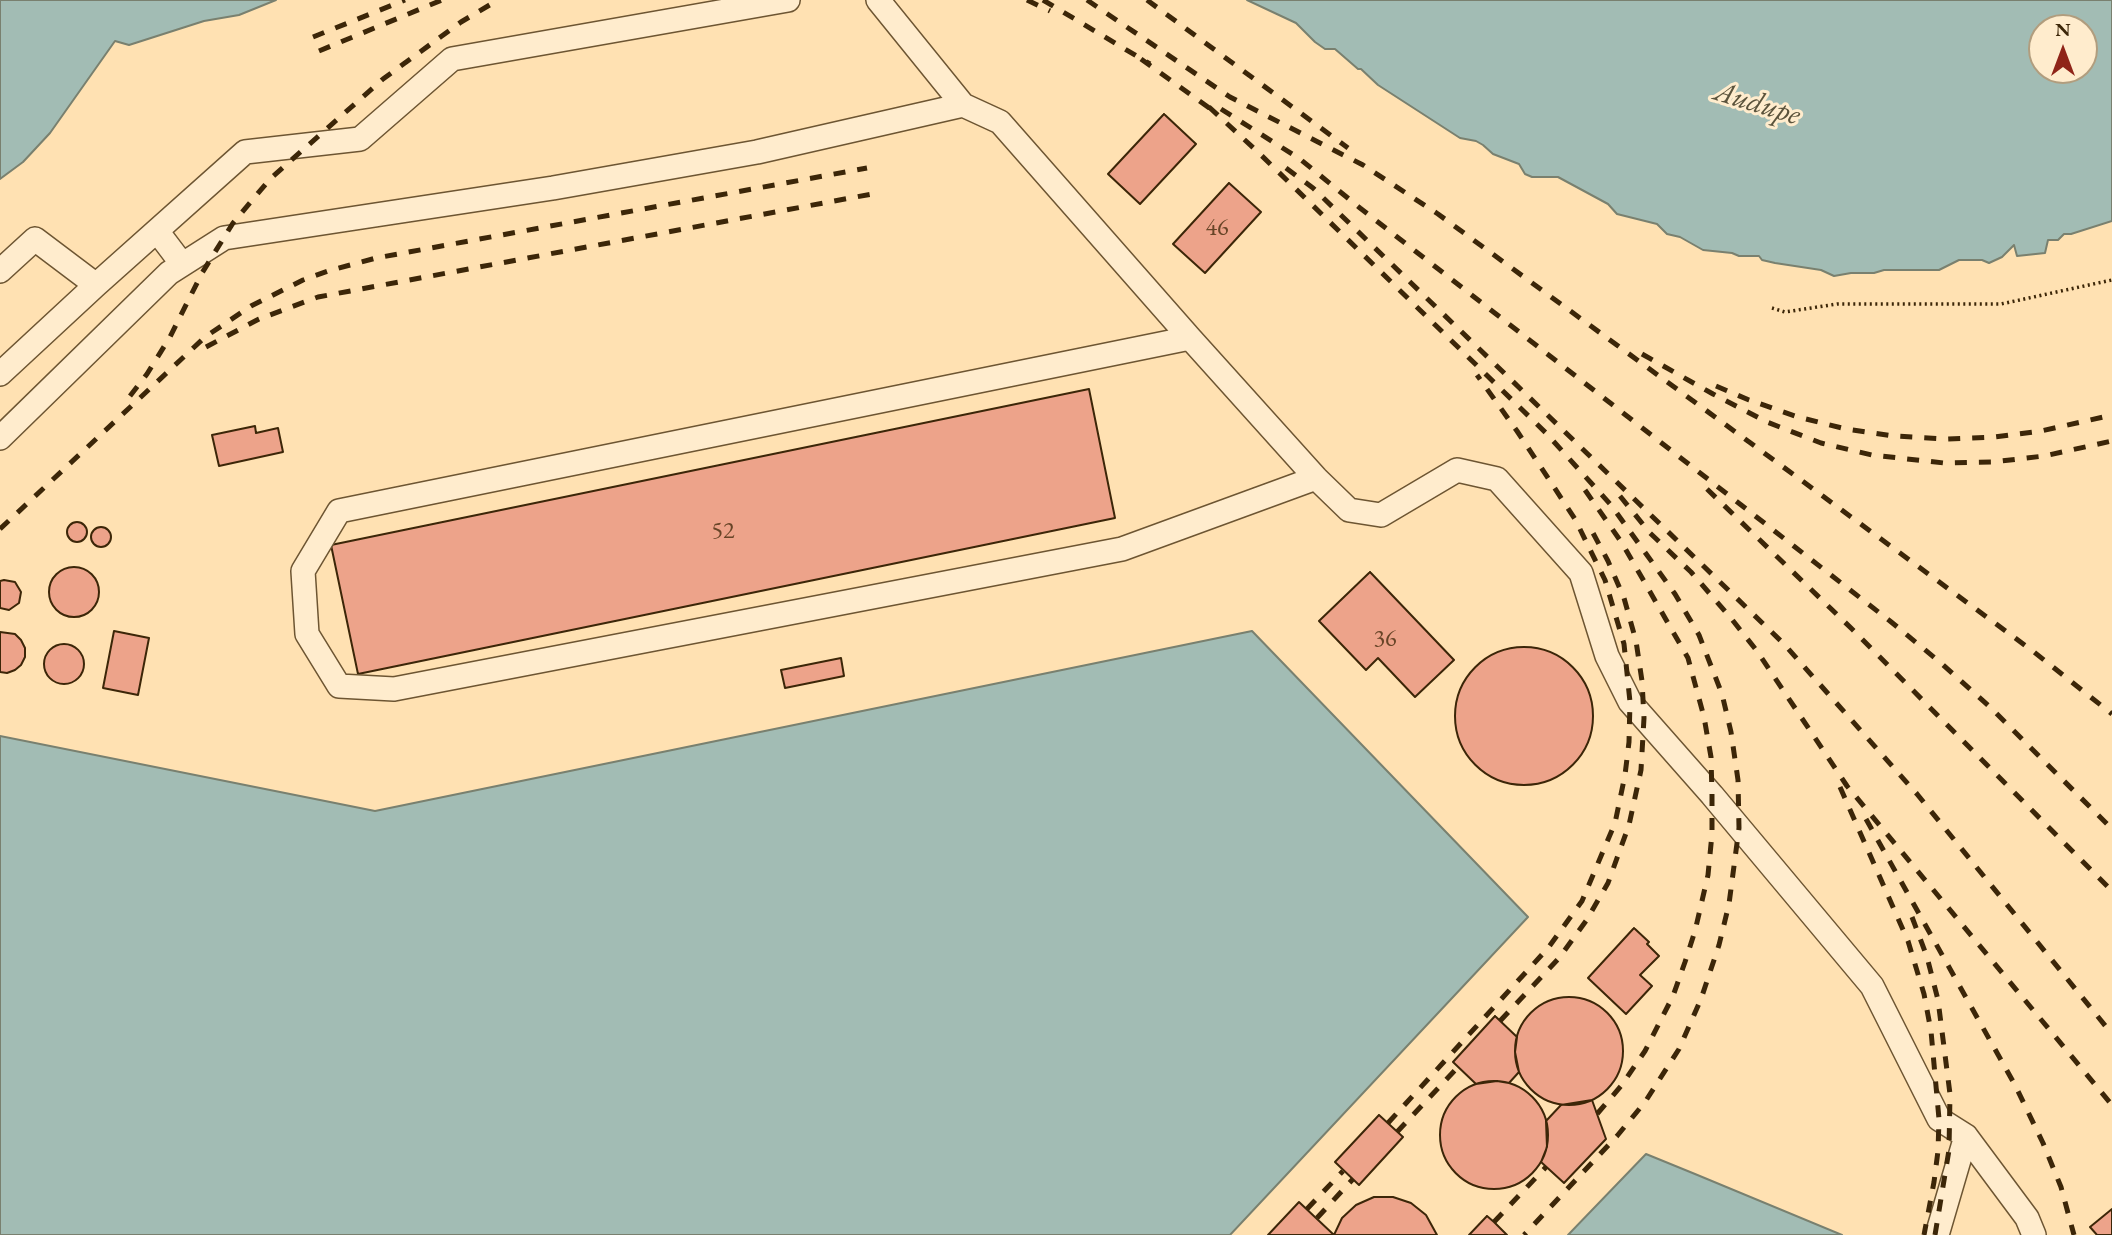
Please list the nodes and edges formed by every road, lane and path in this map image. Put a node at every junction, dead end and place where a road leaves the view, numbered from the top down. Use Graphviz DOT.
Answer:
graph roads {
  1 [pos="788,0"];
  2 [pos="878,0"];
  3 [pos="962,106"];
  4 [pos="157,230"];
  5 [pos="182,264"];
  6 [pos="0,271"];
  7 [pos="2112,280"];
  8 [pos="96,285"];
  9 [pos="1772,308"];
  10 [pos="1190,338"];
  11 [pos="0,374"];
  12 [pos="0,438"];
  13 [pos="1316,478"];
  14 [pos="1966,1136"];
  15 [pos="1937,1235"];
  16 [pos="2034,1235"];
  1 -- 4 [label="lane"];
  2 -- 3 [label="lane"];
  3 -- 5 [label="lane"];
  3 -- 10 [label="lane"];
  4 -- 5 [label="lane"];
  4 -- 8 [label="lane"];
  5 -- 12 [label="lane"];
  6 -- 8 [label="lane"];
  7 -- 9 [label="path"];
  8 -- 11 [label="lane"];
  10 -- 13 [label="lane"];
  10 -- 13 [label="lane"];
  13 -- 14 [label="lane"];
  14 -- 15 [label="lane"];
  14 -- 16 [label="lane"];
}
